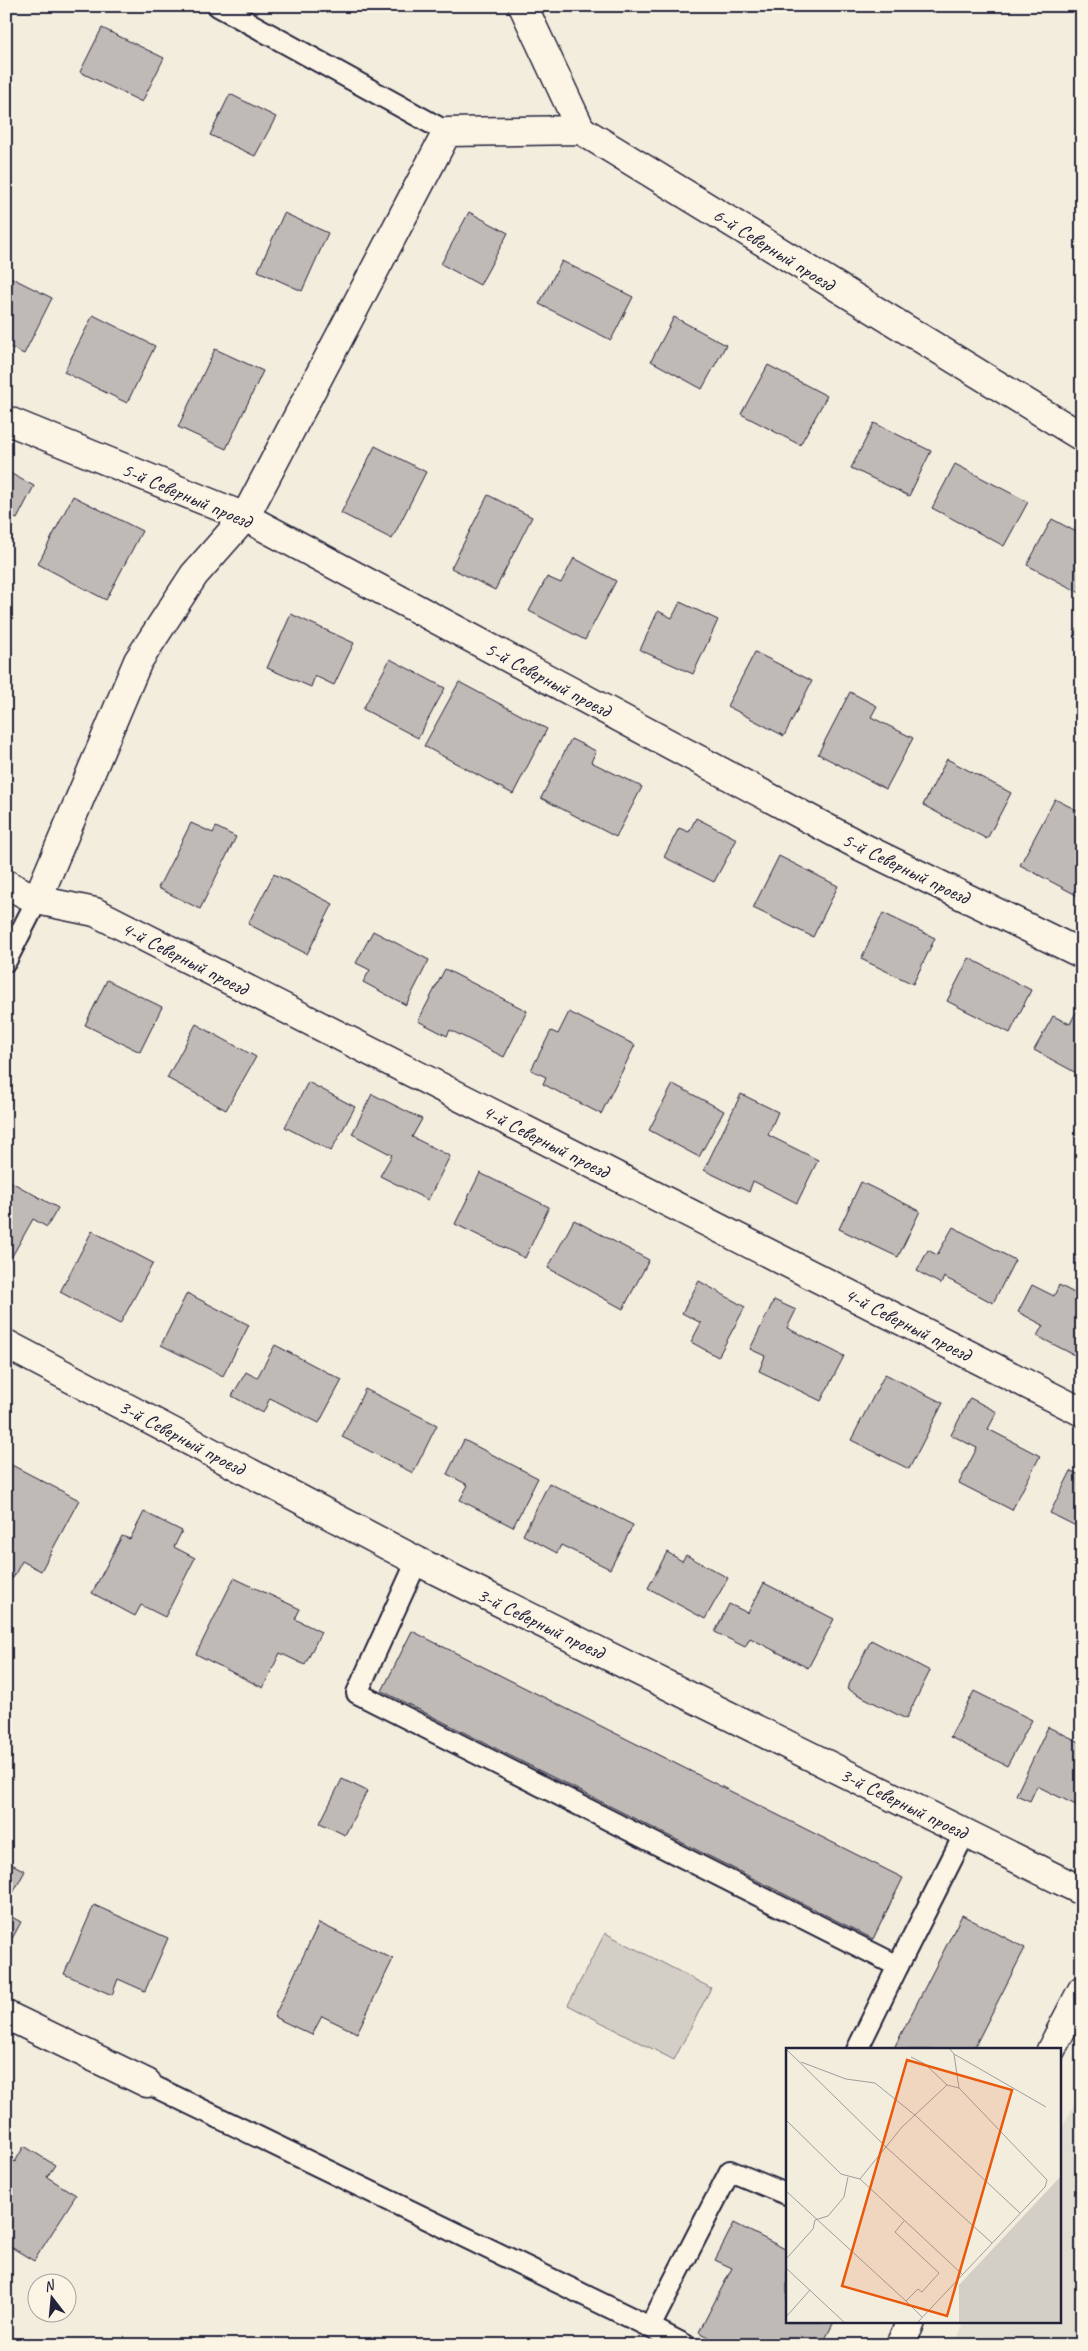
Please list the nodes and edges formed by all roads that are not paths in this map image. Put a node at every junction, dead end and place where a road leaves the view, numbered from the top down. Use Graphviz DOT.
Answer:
graph roads {
  1 [pos="218,6"];
  2 [pos="523,6"];
  3 [pos="581,130"];
  4 [pos="447,132"];
  5 [pos="6,420"];
  6 [pos="1082,437"];
  7 [pos="245,517"];
  8 [pos="6,884"];
  9 [pos="37,900"];
  10 [pos="1082,954"];
  11 [pos="6,961"];
  12 [pos="6,1344"];
  13 [pos="1082,1412"];
  14 [pos="417,1561"];
  15 [pos="965,1833"];
  16 [pos="1082,1891"];
  17 [pos="898,1966"];
  18 [pos="1082,1990"];
  19 [pos="6,2015"];
  20 [pos="858,2048"];
  21 [pos="1052,2048"];
  22 [pos="146,2083"];
  23 [pos="786,2194"];
  24 [pos="910,2324"];
  25 [pos="650,2327"];
  26 [pos="685,2345"];
  27 [pos="900,2345"];
  1 -- 4 [label="lane"];
  2 -- 3 [label="street"];
  3 -- 4 [label="street"];
  3 -- 6 [label="street, 6-й Северный проезд"];
  4 -- 7 [label="street"];
  5 -- 7 [label="street, 5-й Северный проезд"];
  7 -- 9 [label="street"];
  7 -- 10 [label="street, 5-й Северный проезд"];
  8 -- 9 [label="street, 4-й Северный проезд"];
  9 -- 11 [label="lane"];
  9 -- 13 [label="street, 4-й Северный проезд"];
  12 -- 14 [label="street, 3-й Северный проезд"];
  14 -- 15 [label="street, 3-й Северный проезд"];
  14 -- 17 [label="lane"];
  15 -- 16 [label="street, 3-й Северный проезд"];
  15 -- 17 [label="lane"];
  17 -- 20 [label="lane"];
  18 -- 21 [label="street"];
  19 -- 22 [label="street"];
  22 -- 25 [label="lane"];
  23 -- 25 [label="lane"];
  24 -- 27 [label="street"];
  25 -- 26 [label="lane"];
}
